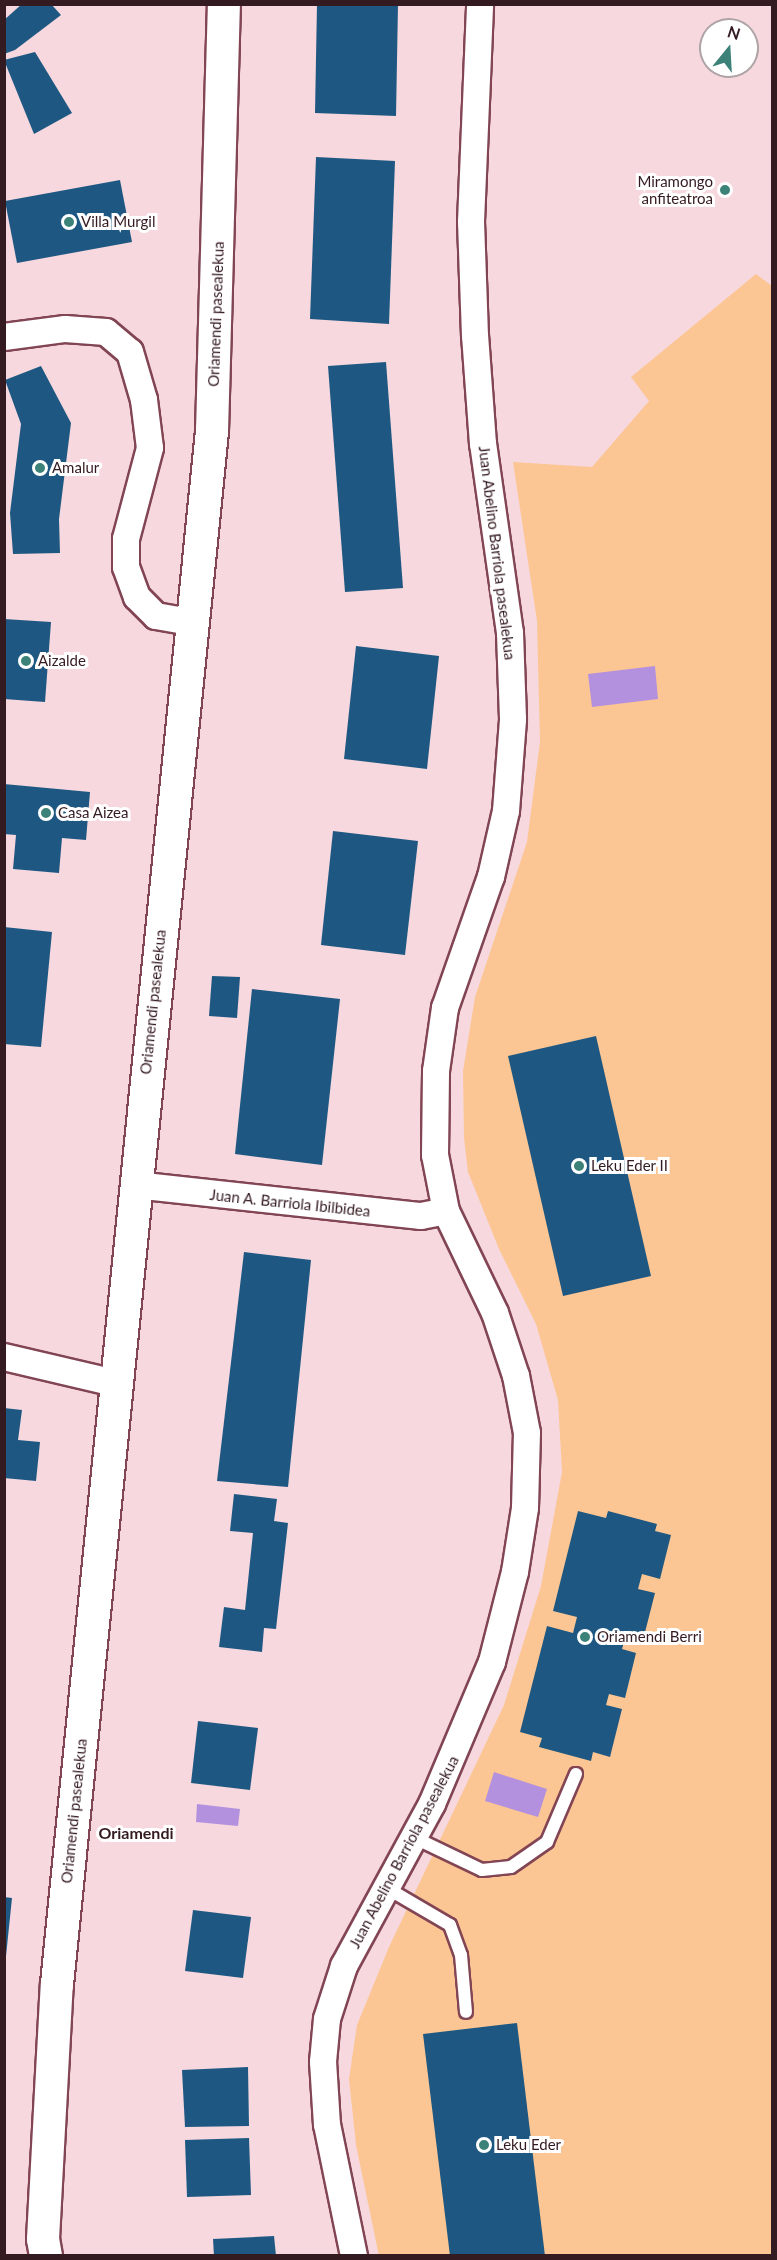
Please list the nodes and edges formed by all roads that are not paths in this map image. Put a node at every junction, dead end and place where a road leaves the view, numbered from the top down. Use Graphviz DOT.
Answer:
graph roads {
  1 [pos="224,4"];
  2 [pos="480,4"];
  3 [pos="4,337"];
  4 [pos="191,622"];
  5 [pos="135,1185"];
  6 [pos="446,1211"];
  7 [pos="4,1357"];
  8 [pos="115,1383"];
  9 [pos="576,1774"];
  10 [pos="413,1837"];
  11 [pos="385,1887"];
  12 [pos="466,2012"];
  13 [pos="42,2250"];
  14 [pos="354,2256"];
  1 -- 4 [label="street, Oriamendi pasealekua"];
  2 -- 6 [label="street, Juan Abelino Barriola pasealekua"];
  3 -- 4 [label="street"];
  4 -- 5 [label="street, Oriamendi pasealekua"];
  5 -- 6 [label="street, Juan A. Barriola Ibilbidea"];
  5 -- 8 [label="street, Oriamendi pasealekua"];
  6 -- 10 [label="street, Juan Abelino Barriola pasealekua"];
  7 -- 8 [label="street"];
  8 -- 13 [label="street, Oriamendi pasealekua"];
  9 -- 10 [label="lane"];
  10 -- 11 [label="street, Juan Abelino Barriola pasealekua"];
  11 -- 12 [label="lane"];
  11 -- 14 [label="street, Juan Abelino Barriola pasealekua"];
}
